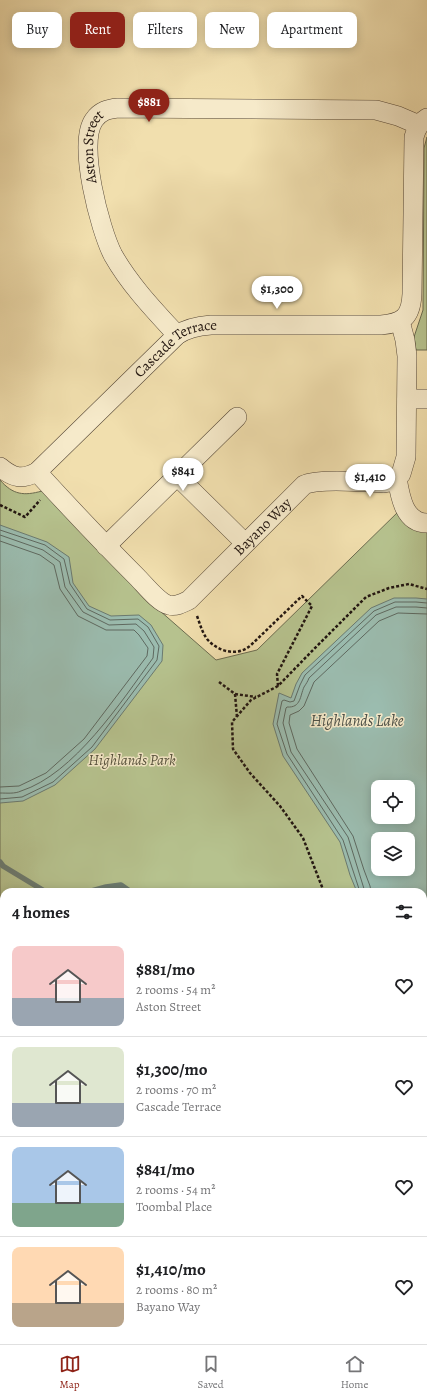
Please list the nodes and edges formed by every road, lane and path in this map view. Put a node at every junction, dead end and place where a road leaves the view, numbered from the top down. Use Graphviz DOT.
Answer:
graph roads {
  1 [pos="423,121"];
  2 [pos="400,321"];
  3 [pos="177,335"];
  4 [pos="407,399"];
  5 [pos="427,399"];
  6 [pos="237,417"];
  7 [pos="0,467"];
  8 [pos="37,472"];
  9 [pos="177,476"];
  10 [pos="397,478"];
  11 [pos="51,487"];
  12 [pos="0,505"];
  13 [pos="427,523"];
  14 [pos="245,543"];
  15 [pos="106,546"];
  16 [pos="427,588"];
  17 [pos="189,600"];
  18 [pos="219,682"];
  19 [pos="278,686"];
  20 [pos="235,694"];
  21 [pos="256,697"];
  22 [pos="237,716"];
  23 [pos="322,888"];
  1 -- 2 [label="street"];
  1 -- 3 [label="street, Aston Street"];
  2 -- 3 [label="street, Cascade Terrace"];
  2 -- 4 [label="street"];
  3 -- 8 [label="street, Cascade Terrace"];
  4 -- 5 [label="street"];
  4 -- 10 [label="street"];
  6 -- 9 [label="street"];
  7 -- 8 [label="street, Cascade Terrace"];
  8 -- 11 [label="street, Bayano Way"];
  9 -- 14 [label="street"];
  9 -- 15 [label="street"];
  10 -- 13 [label="street"];
  10 -- 14 [label="street, Bayano Way"];
  11 -- 12 [label="path"];
  11 -- 15 [label="street, Bayano Way"];
  14 -- 17 [label="street, Bayano Way"];
  15 -- 17 [label="street, Bayano Way"];
  16 -- 19 [label="path"];
  17 -- 19 [label="path"];
  18 -- 20 [label="path"];
  19 -- 21 [label="path"];
  20 -- 21 [label="path"];
  20 -- 22 [label="path"];
  21 -- 22 [label="path"];
  22 -- 23 [label="path"];
}
